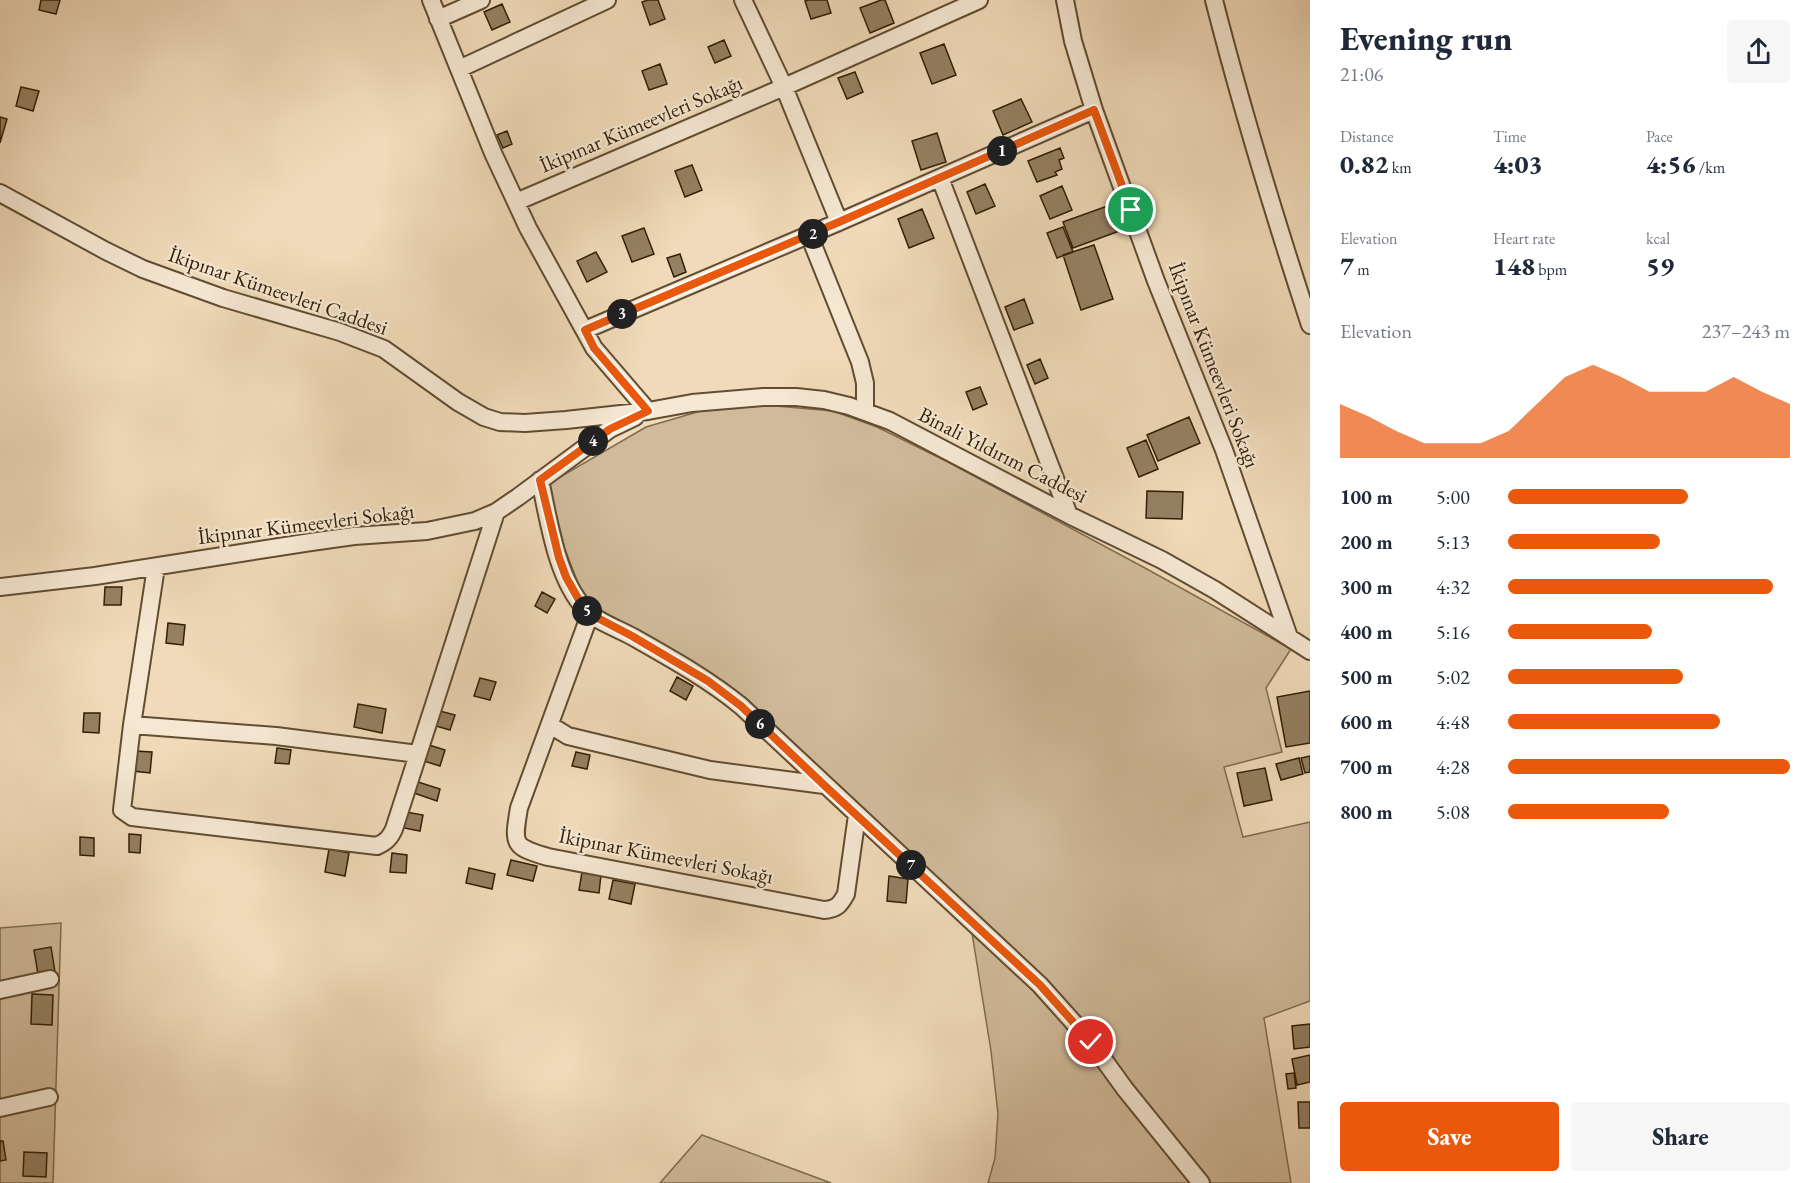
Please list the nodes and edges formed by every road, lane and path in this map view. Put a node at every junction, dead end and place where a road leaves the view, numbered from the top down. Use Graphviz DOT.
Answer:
graph roads {
  1 [pos="431,0"];
  2 [pos="481,0"];
  3 [pos="607,0"];
  4 [pos="743,0"];
  5 [pos="979,0"];
  6 [pos="1065,0"];
  7 [pos="1214,0"];
  8 [pos="438,19"];
  9 [pos="459,69"];
  10 [pos="784,87"];
  11 [pos="1094,110"];
  12 [pos="940,178"];
  13 [pos="0,193"];
  14 [pos="516,202"];
  15 [pos="839,222"];
  16 [pos="809,235"];
  17 [pos="1310,325"];
  18 [pos="585,330"];
  19 [pos="648,411"];
  20 [pos="865,411"];
  21 [pos="540,480"];
  22 [pos="496,512"];
  23 [pos="1069,515"];
  24 [pos="156,567"];
  25 [pos="0,587"];
  26 [pos="590,614"];
  27 [pos="1289,637"];
  28 [pos="1310,651"];
  29 [pos="132,725"];
  30 [pos="550,725"];
  31 [pos="418,754"];
  32 [pos="824,785"];
  33 [pos="857,815"];
  34 [pos="50,979"];
  35 [pos="0,990"];
  36 [pos="49,1097"];
  37 [pos="0,1108"];
  38 [pos="1201,1183"];
  1 -- 8 [label="street"];
  2 -- 8 [label="street"];
  3 -- 9 [label="street"];
  4 -- 10 [label="street"];
  5 -- 10 [label="street, İkipınar Kümeevleri Sokağı"];
  6 -- 11 [label="street, İkipınar Kümeevleri Sokağı"];
  7 -- 17 [label="street"];
  8 -- 9 [label="street"];
  9 -- 14 [label="street"];
  10 -- 14 [label="street, İkipınar Kümeevleri Sokağı"];
  10 -- 15 [label="street"];
  11 -- 12 [label="street"];
  11 -- 27 [label="street, İkipınar Kümeevleri Sokağı"];
  12 -- 15 [label="street"];
  12 -- 23 [label="street"];
  13 -- 19 [label="street, İkipınar Kümeevleri Caddesi"];
  14 -- 18 [label="street"];
  15 -- 16 [label="street"];
  16 -- 18 [label="street"];
  16 -- 20 [label="street"];
  18 -- 19 [label="street"];
  19 -- 20 [label="street, Binali Yıldırım Caddesi"];
  19 -- 21 [label="street, İkipınar Kümeevleri Sokağı"];
  20 -- 23 [label="street, Binali Yıldırım Caddesi"];
  21 -- 22 [label="street, İkipınar Kümeevleri Sokağı"];
  21 -- 26 [label="street"];
  22 -- 24 [label="street, İkipınar Kümeevleri Sokağı"];
  22 -- 31 [label="street"];
  23 -- 27 [label="street, Binali Yıldırım Caddesi"];
  24 -- 25 [label="street, İkipınar Kümeevleri Sokağı"];
  24 -- 29 [label="street"];
  26 -- 30 [label="street, İkipınar Kümeevleri Sokağı"];
  26 -- 32 [label="street"];
  27 -- 28 [label="street, Binali Yıldırım Caddesi"];
  29 -- 31 [label="street"];
  29 -- 31 [label="street"];
  30 -- 32 [label="street"];
  30 -- 33 [label="street, İkipınar Kümeevleri Sokağı"];
  32 -- 33 [label="street"];
  33 -- 38 [label="street"];
  34 -- 35 [label="street"];
  36 -- 37 [label="street"];
}
